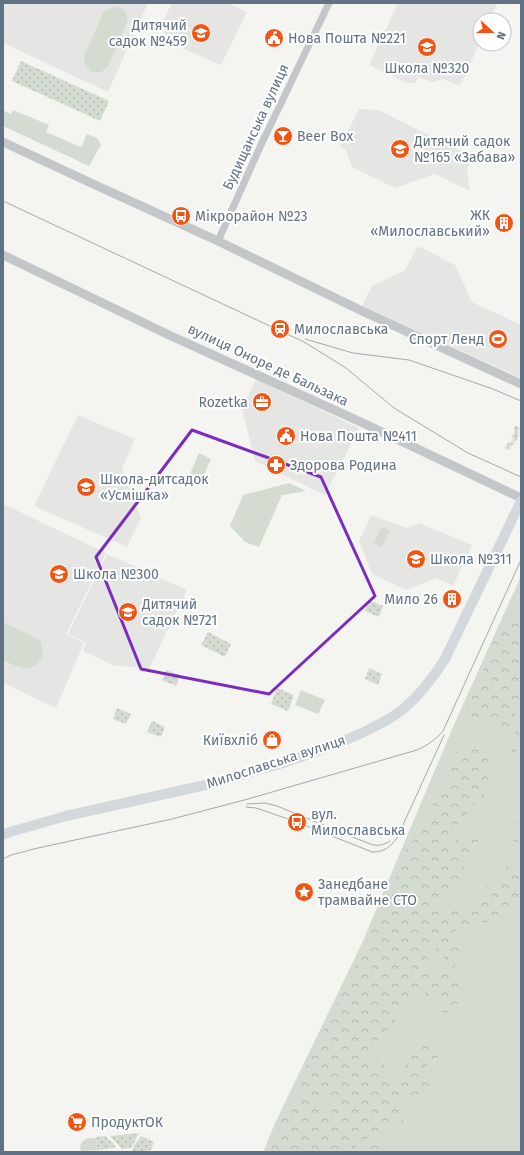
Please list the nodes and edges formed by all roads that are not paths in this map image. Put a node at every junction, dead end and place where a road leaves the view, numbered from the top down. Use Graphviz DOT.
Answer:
graph roads {
  1 [pos="328,3"];
  2 [pos="3,142"];
  3 [pos="218,241"];
  4 [pos="3,256"];
  5 [pos="521,384"];
  6 [pos="521,500"];
  7 [pos="3,835"];
  1 -- 3 [label="street, Будищанська вулиця"];
  2 -- 3 [label="street"];
  3 -- 5 [label="street"];
  4 -- 6 [label="street, вулиця Оноре де Бальзака"];
  6 -- 7 [label="main road, Милославська вулиця"];
}
